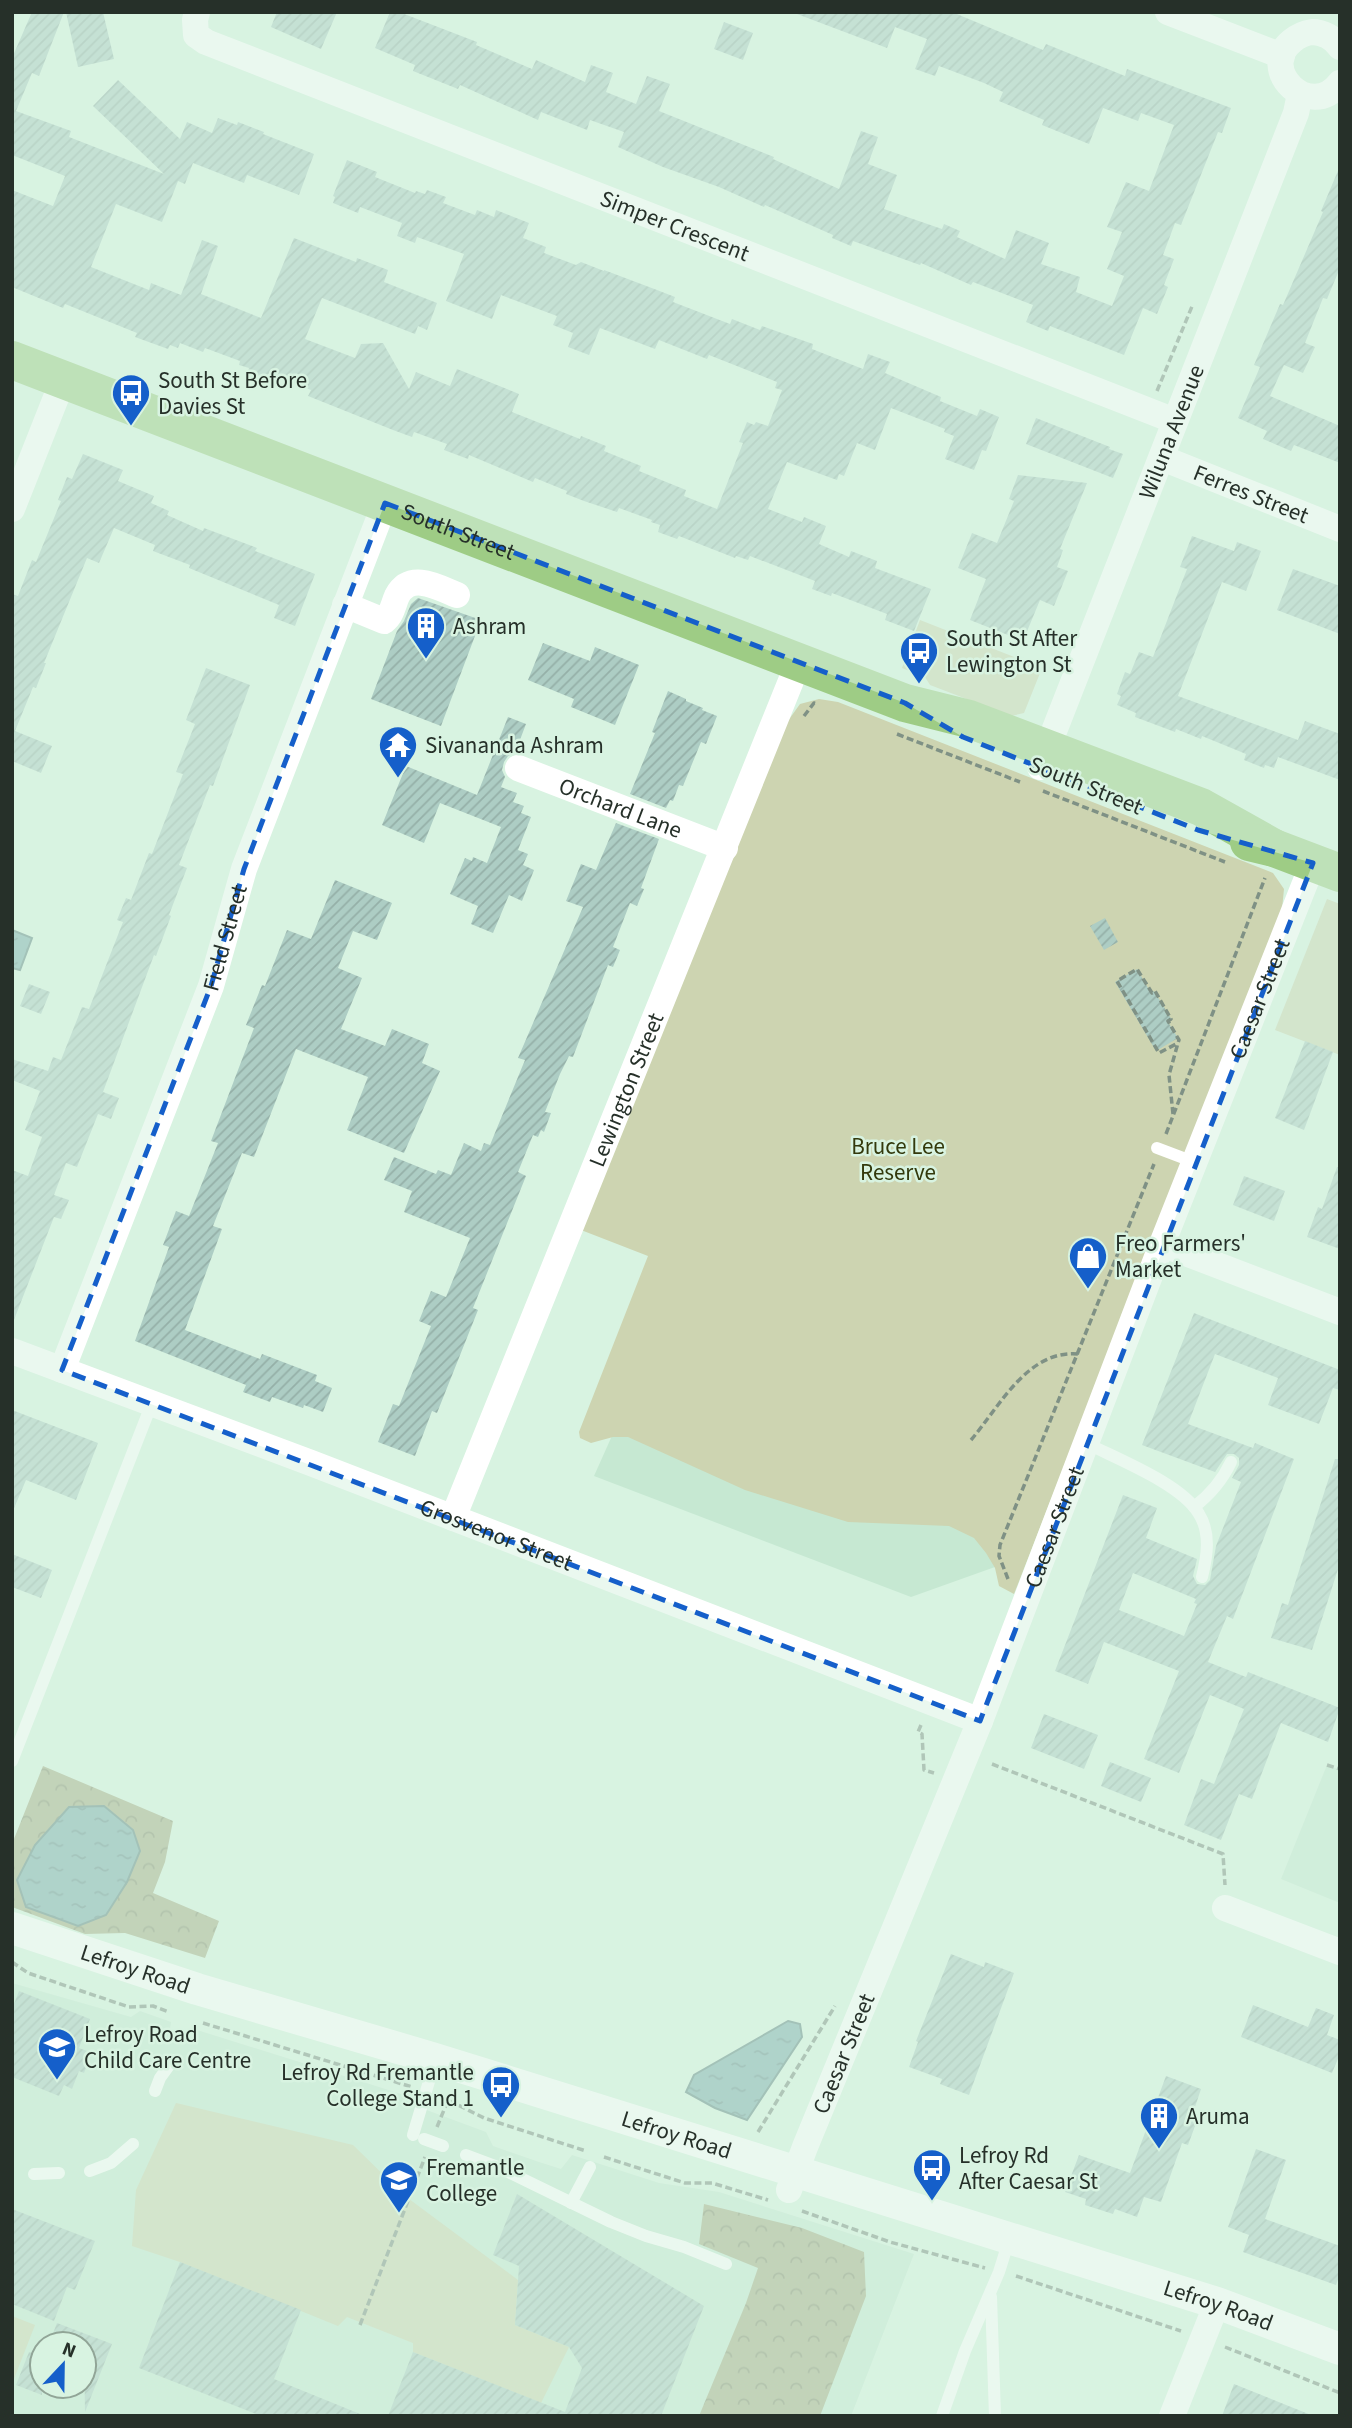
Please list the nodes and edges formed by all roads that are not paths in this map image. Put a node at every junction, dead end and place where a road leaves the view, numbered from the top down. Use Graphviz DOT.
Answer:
graph roads {
  1 [pos="197,12"];
  2 [pos="1168,12"];
  3 [pos="1333,31"];
  4 [pos="1282,56"];
  5 [pos="1340,83"];
  6 [pos="1300,94"];
  7 [pos="12,359"];
  8 [pos="63,380"];
  9 [pos="1175,421"];
  10 [pos="1162,458"];
  11 [pos="385,503"];
  12 [pos="12,509"];
  13 [pos="1340,529"];
  14 [pos="457,595"];
  15 [pos="345,605"];
  16 [pos="799,661"];
  17 [pos="1044,758"];
  18 [pos="518,768"];
  19 [pos="725,848"];
  20 [pos="1326,868"];
  21 [pos="1158,1148"];
  22 [pos="1194,1162"];
  23 [pos="1162,1244"];
  24 [pos="1340,1312"];
  25 [pos="12,1351"];
  26 [pos="62,1370"];
  27 [pos="152,1403"];
  28 [pos="1086,1443"];
  29 [pos="1231,1462"];
  30 [pos="1194,1507"];
  31 [pos="453,1518"];
  32 [pos="1202,1577"];
  33 [pos="980,1721"];
  34 [pos="12,1761"];
  35 [pos="1225,1908"];
  36 [pos="12,1928"];
  37 [pos="12,1947"];
  38 [pos="1340,1952"];
  39 [pos="173,2060"];
  40 [pos="433,2090"];
  41 [pos="155,2091"];
  42 [pos="133,2144"];
  43 [pos="443,2146"];
  44 [pos="466,2155"];
  45 [pos="590,2167"];
  46 [pos="90,2171"];
  47 [pos="59,2173"];
  48 [pos="34,2174"];
  49 [pos="789,2194"];
  50 [pos="571,2203"];
  51 [pos="1004,2256"];
  52 [pos="726,2264"];
  53 [pos="991,2293"];
  54 [pos="1210,2320"];
  55 [pos="1340,2349"];
  56 [pos="1340,2364"];
  57 [pos="942,2416"];
  58 [pos="995,2416"];
  59 [pos="1172,2416"];
  1 -- 9 [label="street, Simper Crescent"];
  2 -- 4 [label="street"];
  3 -- 4 [label="street"];
  4 -- 6 [label="street"];
  5 -- 6 [label="street"];
  6 -- 9 [label="street, Wiluna Avenue"];
  7 -- 8 [label="main road, South Street"];
  8 -- 11 [label="main road, South Street"];
  8 -- 12 [label="street"];
  9 -- 10 [label="street, Wiluna Avenue"];
  10 -- 13 [label="street, Ferres Street"];
  10 -- 17 [label="street, Wiluna Avenue"];
  11 -- 15 [label="street, Field Street"];
  11 -- 16 [label="main road, South Street"];
  14 -- 15 [label="street"];
  15 -- 26 [label="street, Field Street"];
  16 -- 17 [label="main road, South Street"];
  16 -- 19 [label="street, Lewington Street"];
  17 -- 20 [label="main road, South Street"];
  18 -- 19 [label="street, Orchard Lane"];
  19 -- 31 [label="street, Lewington Street"];
  20 -- 22 [label="street, Caesar Street"];
  21 -- 22 [label="lane"];
  22 -- 23 [label="street, Caesar Street"];
  23 -- 24 [label="street"];
  23 -- 28 [label="street, Caesar Street"];
  25 -- 26 [label="street, Grosvenor Street"];
  26 -- 27 [label="street, Grosvenor Street"];
  27 -- 31 [label="street, Grosvenor Street"];
  27 -- 34 [label="lane"];
  28 -- 30 [label="lane"];
  28 -- 33 [label="street, Caesar Street"];
  29 -- 30 [label="lane"];
  30 -- 32 [label="lane"];
  31 -- 33 [label="street, Grosvenor Street"];
  33 -- 49 [label="street, Caesar Street"];
  35 -- 38 [label="street"];
  36 -- 49 [label="street, Lefroy Road"];
  37 -- 40 [label="street, Lefroy Road"];
  39 -- 41 [label="lane"];
  40 -- 43 [label="lane"];
  40 -- 49 [label="street, Lefroy Road"];
  42 -- 46 [label="lane"];
  44 -- 50 [label="lane"];
  45 -- 50 [label="lane"];
  47 -- 48 [label="lane"];
  49 -- 51 [label="street, Lefroy Road"];
  50 -- 52 [label="lane"];
  51 -- 53 [label="lane"];
  51 -- 54 [label="street, Lefroy Road"];
  53 -- 57 [label="lane"];
  53 -- 58 [label="lane"];
  54 -- 55 [label="street, Lefroy Road"];
  54 -- 56 [label="street, Lefroy Road"];
  54 -- 59 [label="street"];
}
